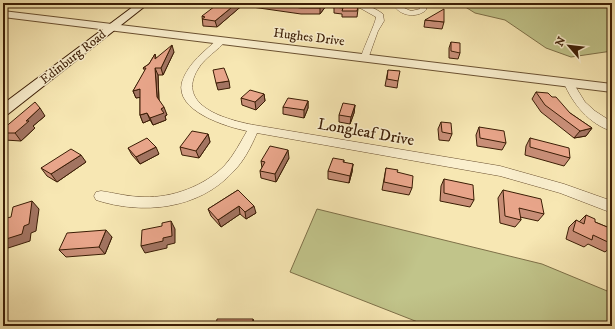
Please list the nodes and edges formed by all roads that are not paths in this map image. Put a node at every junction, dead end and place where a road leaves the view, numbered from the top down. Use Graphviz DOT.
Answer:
graph roads {
  1 [pos="144,3"];
  2 [pos="327,3"];
  3 [pos="400,10"];
  4 [pos="384,12"];
  5 [pos="3,14"];
  6 [pos="112,26"];
  7 [pos="222,40"];
  8 [pos="365,58"];
  9 [pos="570,83"];
  10 [pos="612,88"];
  11 [pos="3,111"];
  12 [pos="612,127"];
  13 [pos="254,129"];
  14 [pos="101,196"];
  15 [pos="612,207"];
  1 -- 6 [label="main road, Edinburg Road"];
  2 -- 4 [label="street"];
  3 -- 4 [label="street"];
  4 -- 8 [label="street"];
  5 -- 6 [label="street, Hughes Drive"];
  6 -- 7 [label="street, Hughes Drive"];
  6 -- 11 [label="main road, Edinburg Road"];
  7 -- 8 [label="street, Hughes Drive"];
  7 -- 13 [label="street, Longleaf Drive"];
  8 -- 9 [label="street, Hughes Drive"];
  9 -- 10 [label="street, Hughes Drive"];
  9 -- 12 [label="street"];
  13 -- 14 [label="street"];
  13 -- 15 [label="street, Longleaf Drive"];
}
